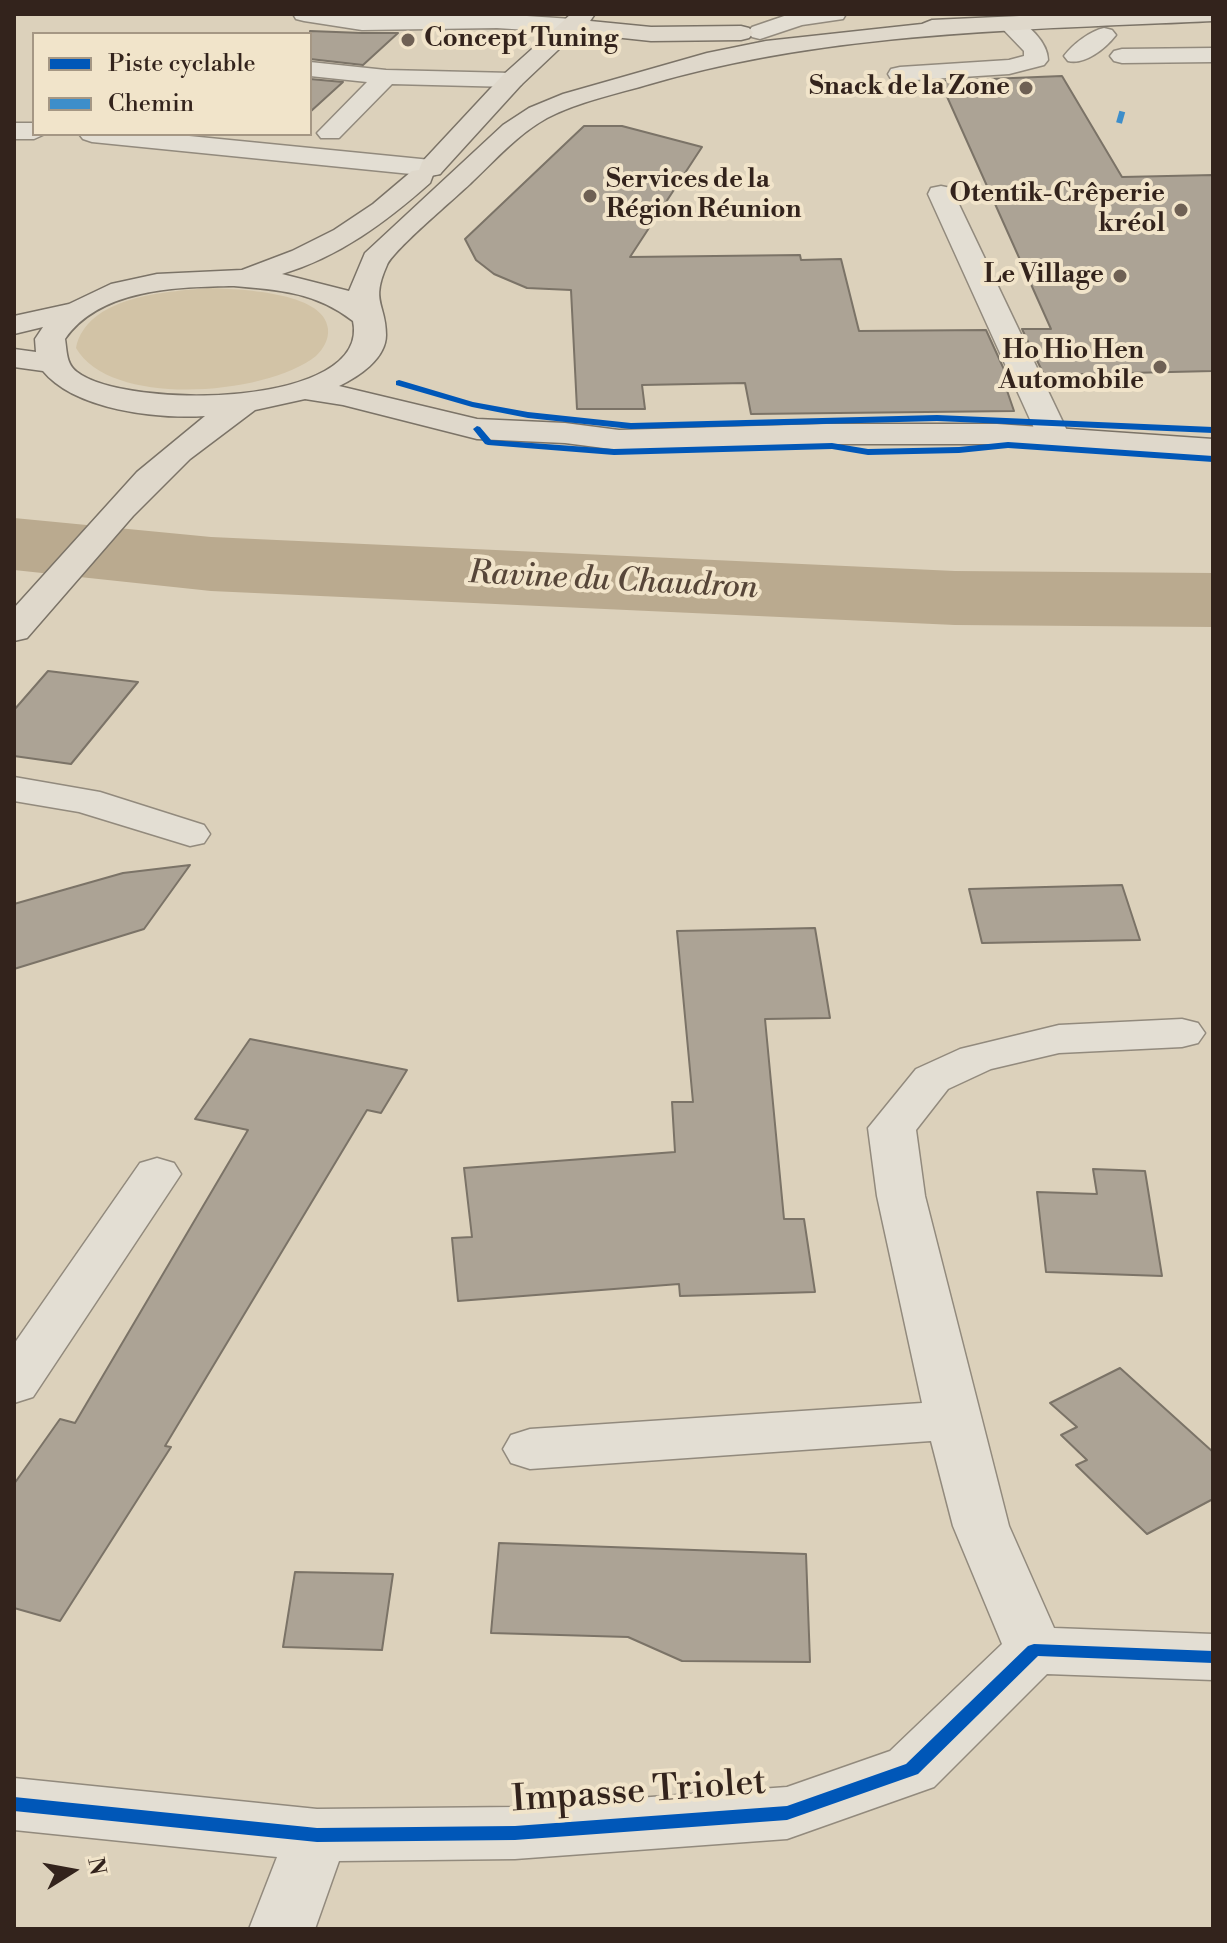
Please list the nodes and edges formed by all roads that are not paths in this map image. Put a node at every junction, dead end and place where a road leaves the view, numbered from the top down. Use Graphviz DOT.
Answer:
graph roads {
  1 [pos="304,14"];
  2 [pos="633,14"];
  3 [pos="1213,14"];
  4 [pos="578,20"];
  5 [pos="844,21"];
  6 [pos="1010,24"];
  7 [pos="962,27"];
  8 [pos="651,34"];
  9 [pos="1104,35"];
  10 [pos="673,55"];
  11 [pos="1213,55"];
  12 [pos="1076,56"];
  13 [pos="1122,56"];
  14 [pos="312,69"];
  15 [pos="900,74"];
  16 [pos="386,77"];
  17 [pos="642,77"];
  18 [pos="512,80"];
  19 [pos="330,133"];
  20 [pos="112,136"];
  21 [pos="431,168"];
  22 [pos="941,194"];
  23 [pos="240,277"];
  24 [pos="77,311"];
  25 [pos="365,316"];
  26 [pos="14,325"];
  27 [pos="363,356"];
  28 [pos="14,358"];
  29 [pos="53,363"];
  30 [pos="305,390"];
  31 [pos="245,403"];
  32 [pos="143,404"];
  33 [pos="565,433"];
  34 [pos="1054,437"];
  35 [pos="1213,449"];
  36 [pos="152,477"];
  37 [pos="20,624"];
  38 [pos="14,789"];
  39 [pos="190,834"];
  40 [pos="1182,1033"];
  41 [pos="157,1174"];
  42 [pos="14,1384"];
  43 [pos="953,1420"];
  44 [pos="530,1449"];
  45 [pos="1034,1650"];
  46 [pos="1213,1657"];
  47 [pos="14,1804"];
  48 [pos="317,1835"];
  49 [pos="282,1929"];
  1 -- 4 [label="street"];
  2 -- 8 [label="main road"];
  3 -- 6 [label="main road"];
  4 -- 8 [label="main road"];
  4 -- 18 [label="main road"];
  5 -- 7 [label="main road"];
  5 -- 8 [label="main road"];
  5 -- 10 [label="main road"];
  6 -- 7 [label="main road"];
  6 -- 15 [label="street"];
  7 -- 17 [label="main road"];
  8 -- 10 [label="main road"];
  9 -- 12 [label="street"];
  10 -- 17 [label="main road"];
  10 -- 21 [label="main road"];
  11 -- 13 [label="street"];
  14 -- 16 [label="street"];
  16 -- 18 [label="street"];
  16 -- 19 [label="street"];
  17 -- 25 [label="main road"];
  18 -- 21 [label="main road"];
  20 -- 21 [label="street"];
  21 -- 23 [label="main road"];
  22 -- 34 [label="street"];
  23 -- 24 [label="main road"];
  23 -- 25 [label="main road"];
  24 -- 26 [label="main road"];
  24 -- 29 [label="main road"];
  25 -- 27 [label="main road"];
  27 -- 30 [label="main road"];
  27 -- 33 [label="main road"];
  28 -- 29 [label="main road"];
  29 -- 32 [label="main road"];
  30 -- 31 [label="main road"];
  30 -- 33 [label="main road"];
  31 -- 32 [label="main road"];
  31 -- 36 [label="main road"];
  32 -- 36 [label="main road"];
  33 -- 34 [label="main road"];
  34 -- 35 [label="main road"];
  36 -- 37 [label="main road"];
  38 -- 39 [label="street"];
  40 -- 43 [label="street"];
  41 -- 42 [label="street"];
  43 -- 44 [label="street"];
  43 -- 45 [label="street"];
  45 -- 46 [label="street"];
  45 -- 48 [label="street, Impasse Triolet"];
  47 -- 48 [label="street, Impasse Triolet"];
  48 -- 49 [label="street"];
}
